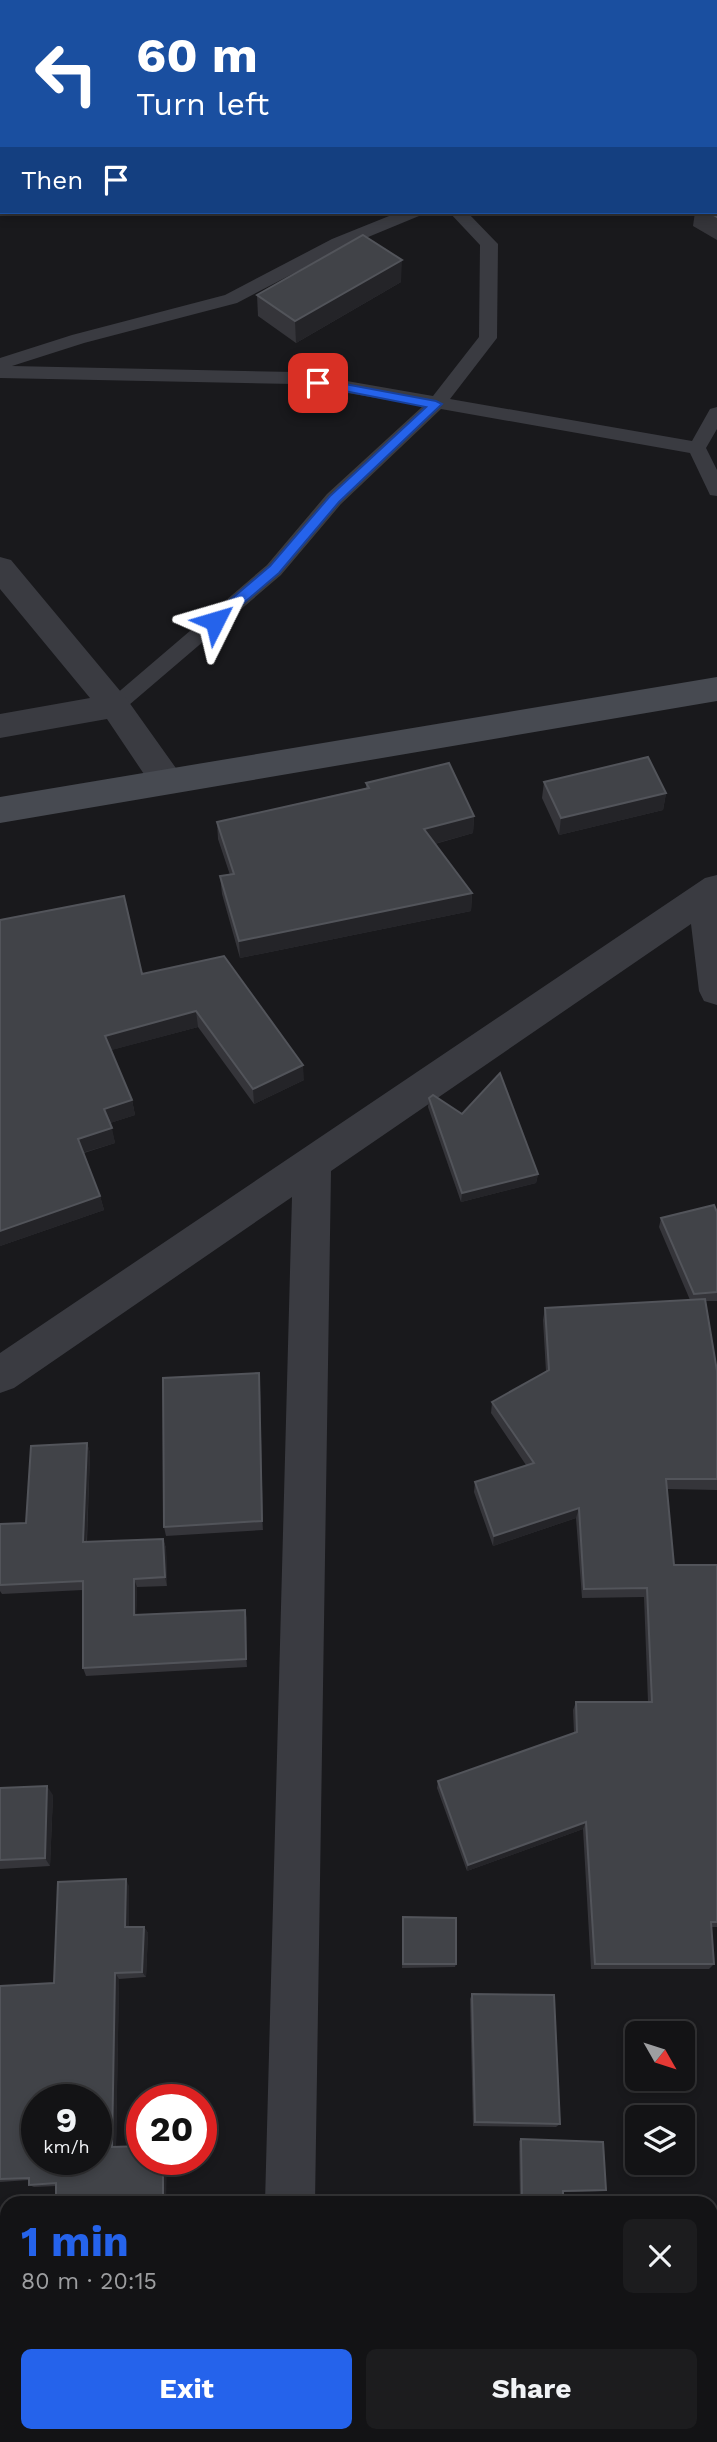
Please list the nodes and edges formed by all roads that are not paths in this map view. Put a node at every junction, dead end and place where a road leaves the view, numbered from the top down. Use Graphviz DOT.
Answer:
graph roads {
  1 [pos="408,214"];
  2 [pos="460,214"];
  3 [pos="0,364"];
  4 [pos="0,372"];
  5 [pos="436,404"];
  6 [pos="717,413"];
  7 [pos="697,448"];
  8 [pos="717,490"];
  9 [pos="0,568"];
  10 [pos="717,689"];
  11 [pos="115,706"];
  12 [pos="0,726"];
  13 [pos="166,779"];
  14 [pos="0,810"];
  15 [pos="711,892"];
  16 [pos="717,991"];
  17 [pos="312,1161"];
  18 [pos="0,1375"];
  19 [pos="290,2196"];
  1 -- 3 [label="lane"];
  2 -- 5 [label="lane"];
  4 -- 5 [label="lane"];
  5 -- 7 [label="lane"];
  5 -- 11 [label="lane"];
  6 -- 7 [label="lane"];
  7 -- 8 [label="lane"];
  9 -- 11 [label="street"];
  10 -- 13 [label="main road"];
  11 -- 12 [label="street"];
  11 -- 13 [label="street"];
  13 -- 14 [label="main road"];
  15 -- 16 [label="street"];
  15 -- 17 [label="street"];
  17 -- 18 [label="street"];
  17 -- 19 [label="street"];
}
